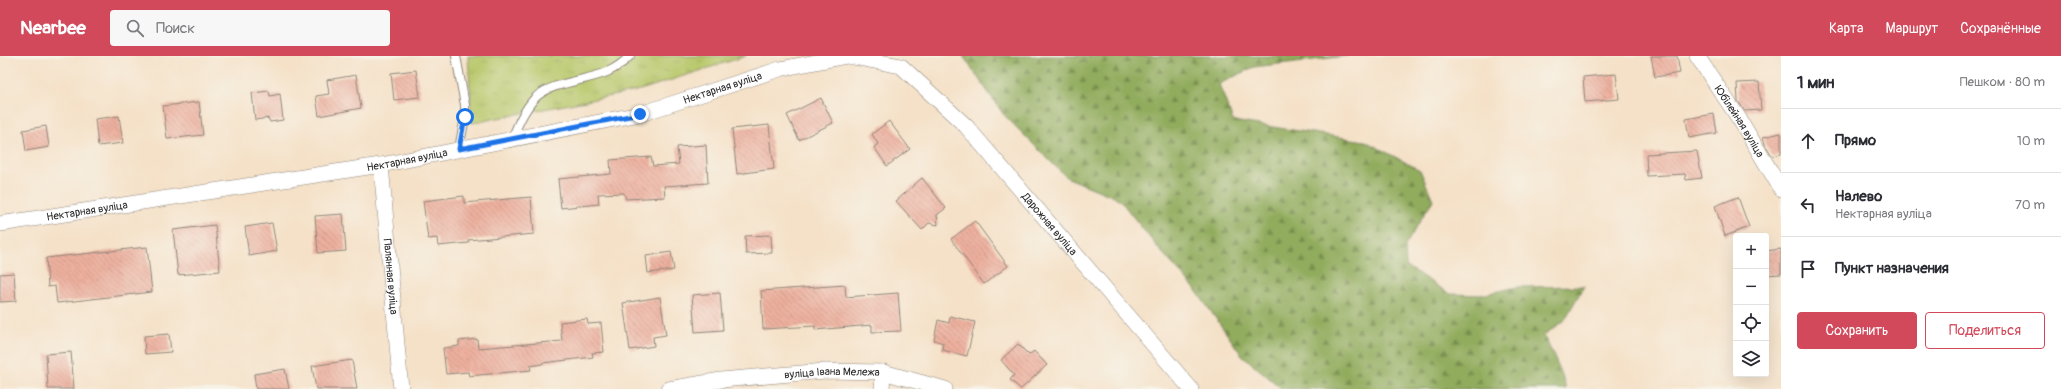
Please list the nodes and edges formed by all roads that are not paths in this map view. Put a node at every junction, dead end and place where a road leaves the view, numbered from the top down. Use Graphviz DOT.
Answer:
graph roads {
  1 [pos="456,56"];
  2 [pos="630,56"];
  3 [pos="1697,56"];
  4 [pos="901,66"];
  5 [pos="512,139"];
  6 [pos="459,149"];
  7 [pos="381,165"];
  8 [pos="1781,188"];
  9 [pos="0,224"];
  10 [pos="883,372"];
  11 [pos="401,389"];
  12 [pos="669,389"];
  13 [pos="882,389"];
  14 [pos="945,389"];
  15 [pos="1191,389"];
  1 -- 6 [label="lane"];
  2 -- 5 [label="lane"];
  3 -- 8 [label="street, Юбілейная вуліца"];
  4 -- 5 [label="street, Нектарная вуліца"];
  4 -- 15 [label="street, Дарожная вуліца"];
  5 -- 6 [label="street, Нектарная вуліца"];
  6 -- 7 [label="street, Нектарная вуліца"];
  7 -- 9 [label="street, Нектарная вуліца"];
  7 -- 11 [label="street, Палянная вуліца"];
  10 -- 12 [label="street, вуліца Івана Мележа"];
  10 -- 13 [label="street"];
  10 -- 14 [label="street, вуліца Івана Мележа"];
}
